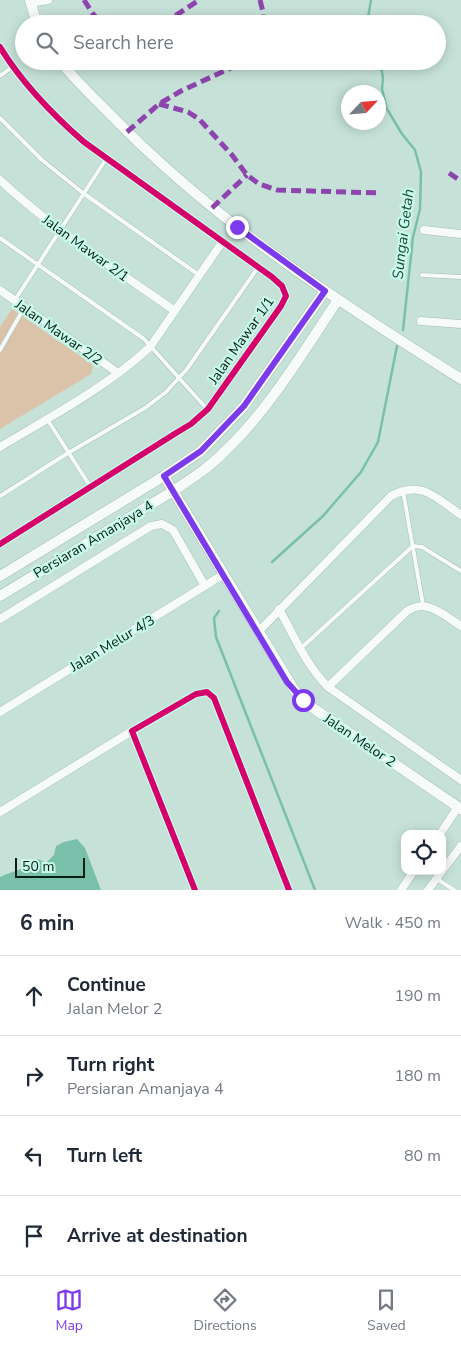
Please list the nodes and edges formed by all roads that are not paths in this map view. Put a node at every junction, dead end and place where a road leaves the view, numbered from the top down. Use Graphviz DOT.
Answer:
graph roads {
  1 [pos="48,0"];
  2 [pos="30,1"];
  3 [pos="34,15"];
  4 [pos="0,47"];
  5 [pos="12,67"];
  6 [pos="68,70"];
  7 [pos="0,76"];
  8 [pos="0,118"];
  9 [pos="106,160"];
  10 [pos="0,180"];
  11 [pos="83,194"];
  12 [pos="59,230"];
  13 [pos="424,230"];
  14 [pos="461,234"];
  15 [pos="0,238"];
  16 [pos="222,241"];
  17 [pos="37,265"];
  18 [pos="259,266"];
  19 [pos="199,275"];
  20 [pos="422,275"];
  21 [pos="461,277"];
  22 [pos="0,290"];
  23 [pos="325,291"];
  24 [pos="338,300"];
  25 [pos="14,301"];
  26 [pos="24,308"];
  27 [pos="175,311"];
  28 [pos="421,321"];
  29 [pos="461,324"];
  30 [pos="150,347"];
  31 [pos="0,350"];
  32 [pos="118,374"];
  33 [pos="179,379"];
  34 [pos="461,379"];
  35 [pos="208,409"];
  36 [pos="47,419"];
  37 [pos="0,447"];
  38 [pos="68,453"];
  39 [pos="164,476"];
  40 [pos="90,487"];
  41 [pos="402,489"];
  42 [pos="173,491"];
  43 [pos="0,496"];
  44 [pos="461,515"];
  45 [pos="0,544"];
  46 [pos="413,546"];
  47 [pos="461,571"];
  48 [pos="224,574"];
  49 [pos="0,576"];
  50 [pos="205,586"];
  51 [pos="0,596"];
  52 [pos="423,605"];
  53 [pos="279,609"];
  54 [pos="0,619"];
  55 [pos="461,626"];
  56 [pos="258,632"];
  57 [pos="300,649"];
  58 [pos="328,687"];
  59 [pos="0,712"];
  60 [pos="132,732"];
  61 [pos="461,780"];
  62 [pos="460,808"];
  63 [pos="0,812"];
  64 [pos="443,830"];
  65 [pos="461,846"];
  66 [pos="446,866"];
  67 [pos="411,875"];
  68 [pos="440,875"];
  69 [pos="437,879"];
  70 [pos="195,890"];
  71 [pos="289,890"];
  72 [pos="401,890"];
  73 [pos="428,890"];
  74 [pos="454,890"];
  1 -- 2 [label="street"];
  2 -- 3 [label="street"];
  4 -- 5 [label="street, Jalan Mawar 1/1"];
  5 -- 7 [label="lane"];
  5 -- 9 [label="street, Jalan Mawar 1/1"];
  6 -- 23 [label="street"];
  8 -- 11 [label="lane"];
  9 -- 11 [label="lane"];
  9 -- 16 [label="street, Jalan Mawar 1/1"];
  10 -- 12 [label="street, Jalan Mawar 2/1"];
  11 -- 12 [label="lane"];
  11 -- 19 [label="lane"];
  12 -- 17 [label="lane"];
  12 -- 27 [label="street, Jalan Mawar 2/1"];
  13 -- 14 [label="street"];
  15 -- 17 [label="lane"];
  16 -- 18 [label="street, Jalan Mawar 1/1"];
  16 -- 19 [label="street"];
  17 -- 25 [label="lane"];
  17 -- 30 [label="lane"];
  18 -- 33 [label="lane"];
  18 -- 35 [label="street, Jalan Mawar 1/1"];
  19 -- 27 [label="street"];
  20 -- 21 [label="lane"];
  22 -- 25 [label="street, Jalan Mawar 2/2"];
  23 -- 24 [label="street"];
  23 -- 39 [label="street, Persiaran Amanjaya 4"];
  24 -- 34 [label="street"];
  24 -- 42 [label="street, Persiaran Amanjaya 4"];
  25 -- 26 [label="street, Jalan Mawar 2/2"];
  26 -- 31 [label="lane"];
  26 -- 32 [label="street, Jalan Mawar 2/2"];
  27 -- 30 [label="street"];
  28 -- 29 [label="street"];
  30 -- 32 [label="street"];
  30 -- 33 [label="lane"];
  32 -- 36 [label="street"];
  33 -- 35 [label="lane"];
  33 -- 38 [label="lane"];
  35 -- 40 [label="street, Jalan Mawar 1/1"];
  36 -- 37 [label="street"];
  36 -- 38 [label="lane"];
  38 -- 40 [label="lane"];
  38 -- 43 [label="lane"];
  39 -- 42 [label="street, Jalan Melor 2"];
  39 -- 49 [label="street, Persiaran Amanjaya 4"];
  40 -- 45 [label="street, Jalan Mawar 1/1"];
  41 -- 44 [label="street"];
  41 -- 46 [label="lane"];
  41 -- 53 [label="street"];
  42 -- 48 [label="street, Jalan Melor 2"];
  42 -- 51 [label="street, Persiaran Amanjaya 4"];
  46 -- 47 [label="lane"];
  46 -- 52 [label="lane"];
  46 -- 57 [label="lane"];
  48 -- 50 [label="street, Jalan Melur 4/3"];
  48 -- 56 [label="street, Jalan Melor 2"];
  50 -- 54 [label="street"];
  50 -- 59 [label="street, Jalan Melur 4/3"];
  52 -- 55 [label="street"];
  52 -- 58 [label="street"];
  53 -- 56 [label="street"];
  53 -- 57 [label="street"];
  56 -- 62 [label="street, Jalan Melor 2"];
  57 -- 58 [label="street"];
  58 -- 61 [label="street"];
  60 -- 63 [label="street"];
  60 -- 70 [label="street"];
  60 -- 71 [label="street"];
  62 -- 64 [label="street"];
  65 -- 66 [label="street"];
  67 -- 72 [label="street"];
  68 -- 69 [label="street"];
  69 -- 73 [label="street"];
  69 -- 74 [label="lane"];
}
